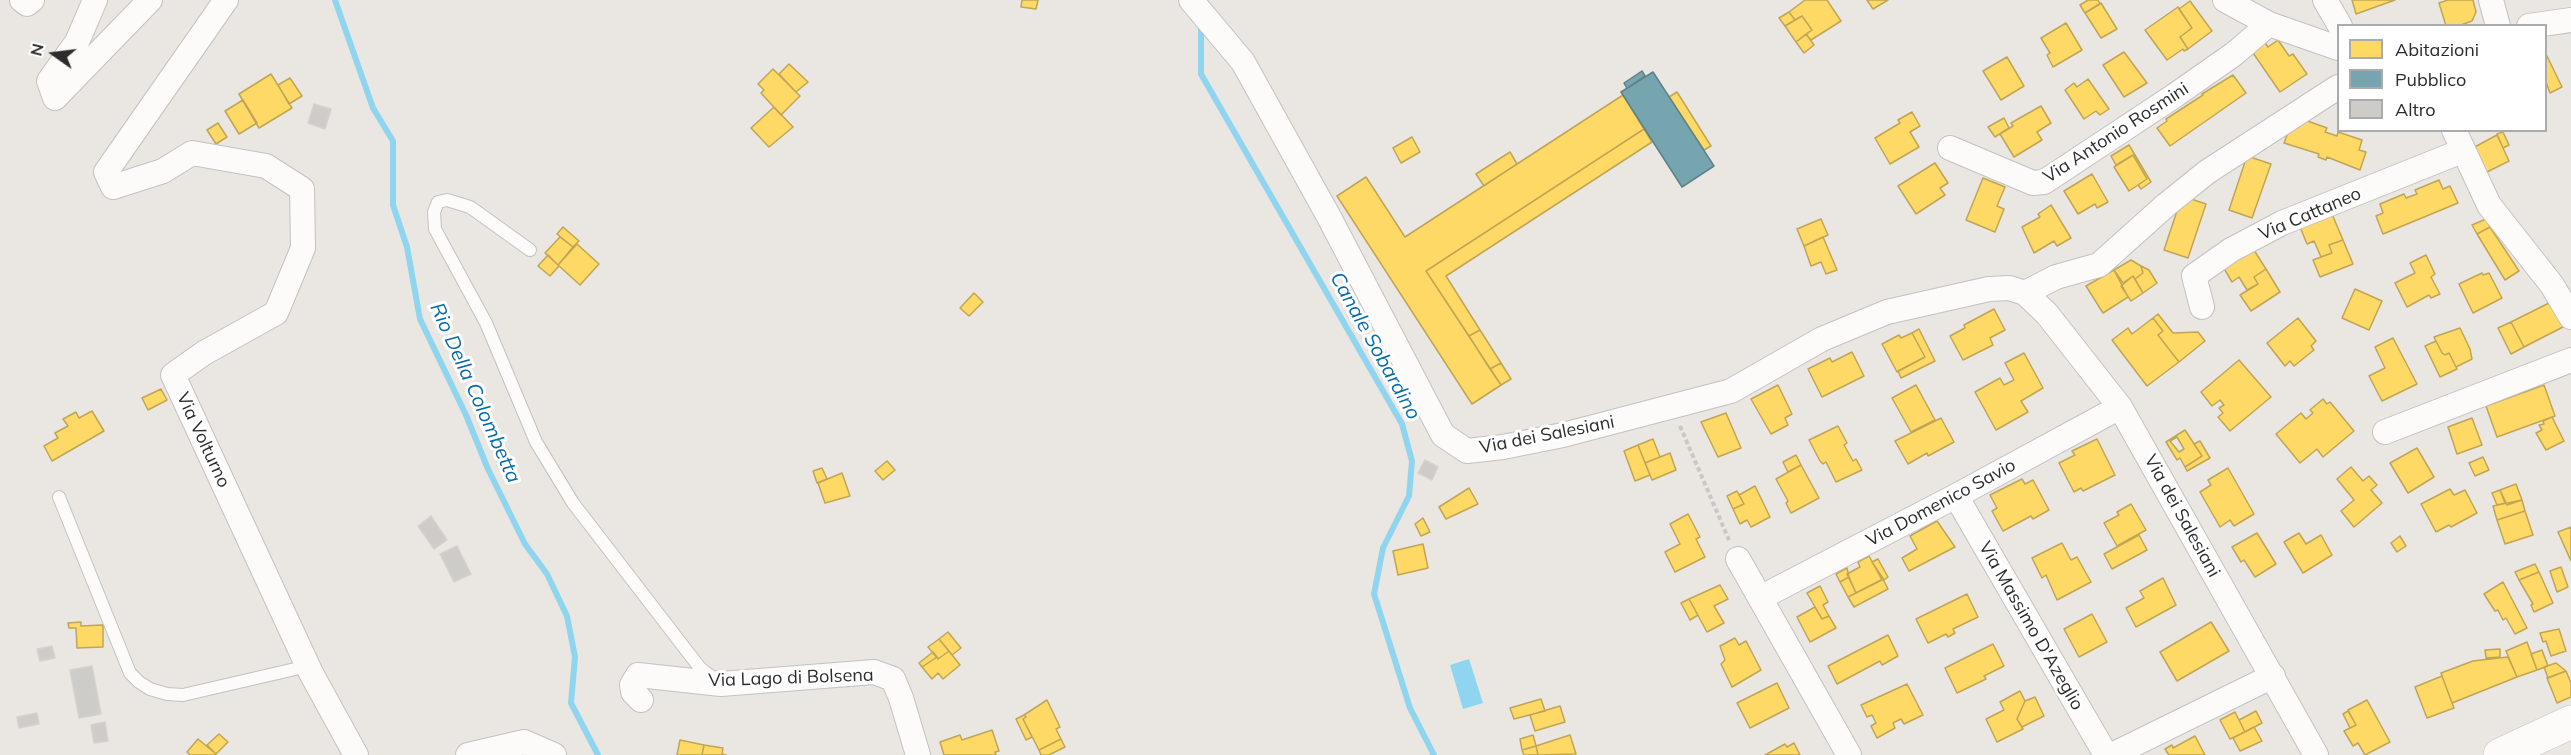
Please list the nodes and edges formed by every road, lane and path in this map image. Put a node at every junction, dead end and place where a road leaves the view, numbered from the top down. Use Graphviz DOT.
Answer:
graph roads {
  1 [pos="22,0"];
  2 [pos="32,0"];
  3 [pos="95,0"];
  4 [pos="150,0"];
  5 [pos="226,0"];
  6 [pos="2225,0"];
  7 [pos="2325,0"];
  8 [pos="2491,0"];
  9 [pos="1197,6"];
  10 [pos="2571,20"];
  11 [pos="2269,24"];
  12 [pos="2339,24"];
  13 [pos="2497,24"];
  14 [pos="2543,24"];
  15 [pos="2337,48"];
  16 [pos="2337,88"];
  17 [pos="2458,141"];
  18 [pos="1950,148"];
  19 [pos="530,250"];
  20 [pos="2025,293"];
  21 [pos="2202,308"];
  22 [pos="2571,317"];
  23 [pos="2571,360"];
  24 [pos="2120,407"];
  25 [pos="1672,408"];
  26 [pos="2385,432"];
  27 [pos="1956,496"];
  28 [pos="59,497"];
  29 [pos="1738,560"];
  30 [pos="1760,598"];
  31 [pos="308,666"];
  32 [pos="2273,676"];
  33 [pos="721,684"];
  34 [pos="641,700"];
  35 [pos="2571,722"];
  36 [pos="356,755"];
  37 [pos="468,755"];
  38 [pos="554,755"];
  39 [pos="918,755"];
  40 [pos="1849,755"];
  41 [pos="2106,755"];
  42 [pos="2112,755"];
  43 [pos="2316,755"];
  44 [pos="2500,755"];
  1 -- 2 [label="street"];
  3 -- 4 [label="street"];
  5 -- 31 [label="street, Via Volturno"];
  6 -- 11 [label="street"];
  7 -- 12 [label="street"];
  8 -- 13 [label="street"];
  9 -- 25 [label="street, Via dei Salesiani"];
  10 -- 14 [label="street"];
  11 -- 15 [label="street"];
  11 -- 18 [label="street, Via Antonio Rosmini"];
  16 -- 20 [label="street"];
  17 -- 21 [label="street, Via Cattaneo"];
  17 -- 22 [label="street"];
  19 -- 33 [label="lane"];
  20 -- 24 [label="street, Via dei Salesiani"];
  20 -- 25 [label="street, Via dei Salesiani"];
  23 -- 26 [label="street"];
  24 -- 27 [label="street, Via Domenico Savio"];
  24 -- 32 [label="street, Via dei Salesiani"];
  25 -- 29 [label="path"];
  27 -- 30 [label="street, Via Domenico Savio"];
  27 -- 41 [label="street, Via Massimo D'Azeglio"];
  28 -- 31 [label="lane"];
  29 -- 30 [label="street"];
  30 -- 40 [label="street"];
  31 -- 36 [label="street, Via Volturno"];
  32 -- 42 [label="street"];
  32 -- 43 [label="street, Via dei Salesiani"];
  33 -- 34 [label="street, Via Lago di Bolsena"];
  33 -- 39 [label="street, Via Lago di Bolsena"];
  35 -- 44 [label="main road"];
  37 -- 38 [label="street"];
}
